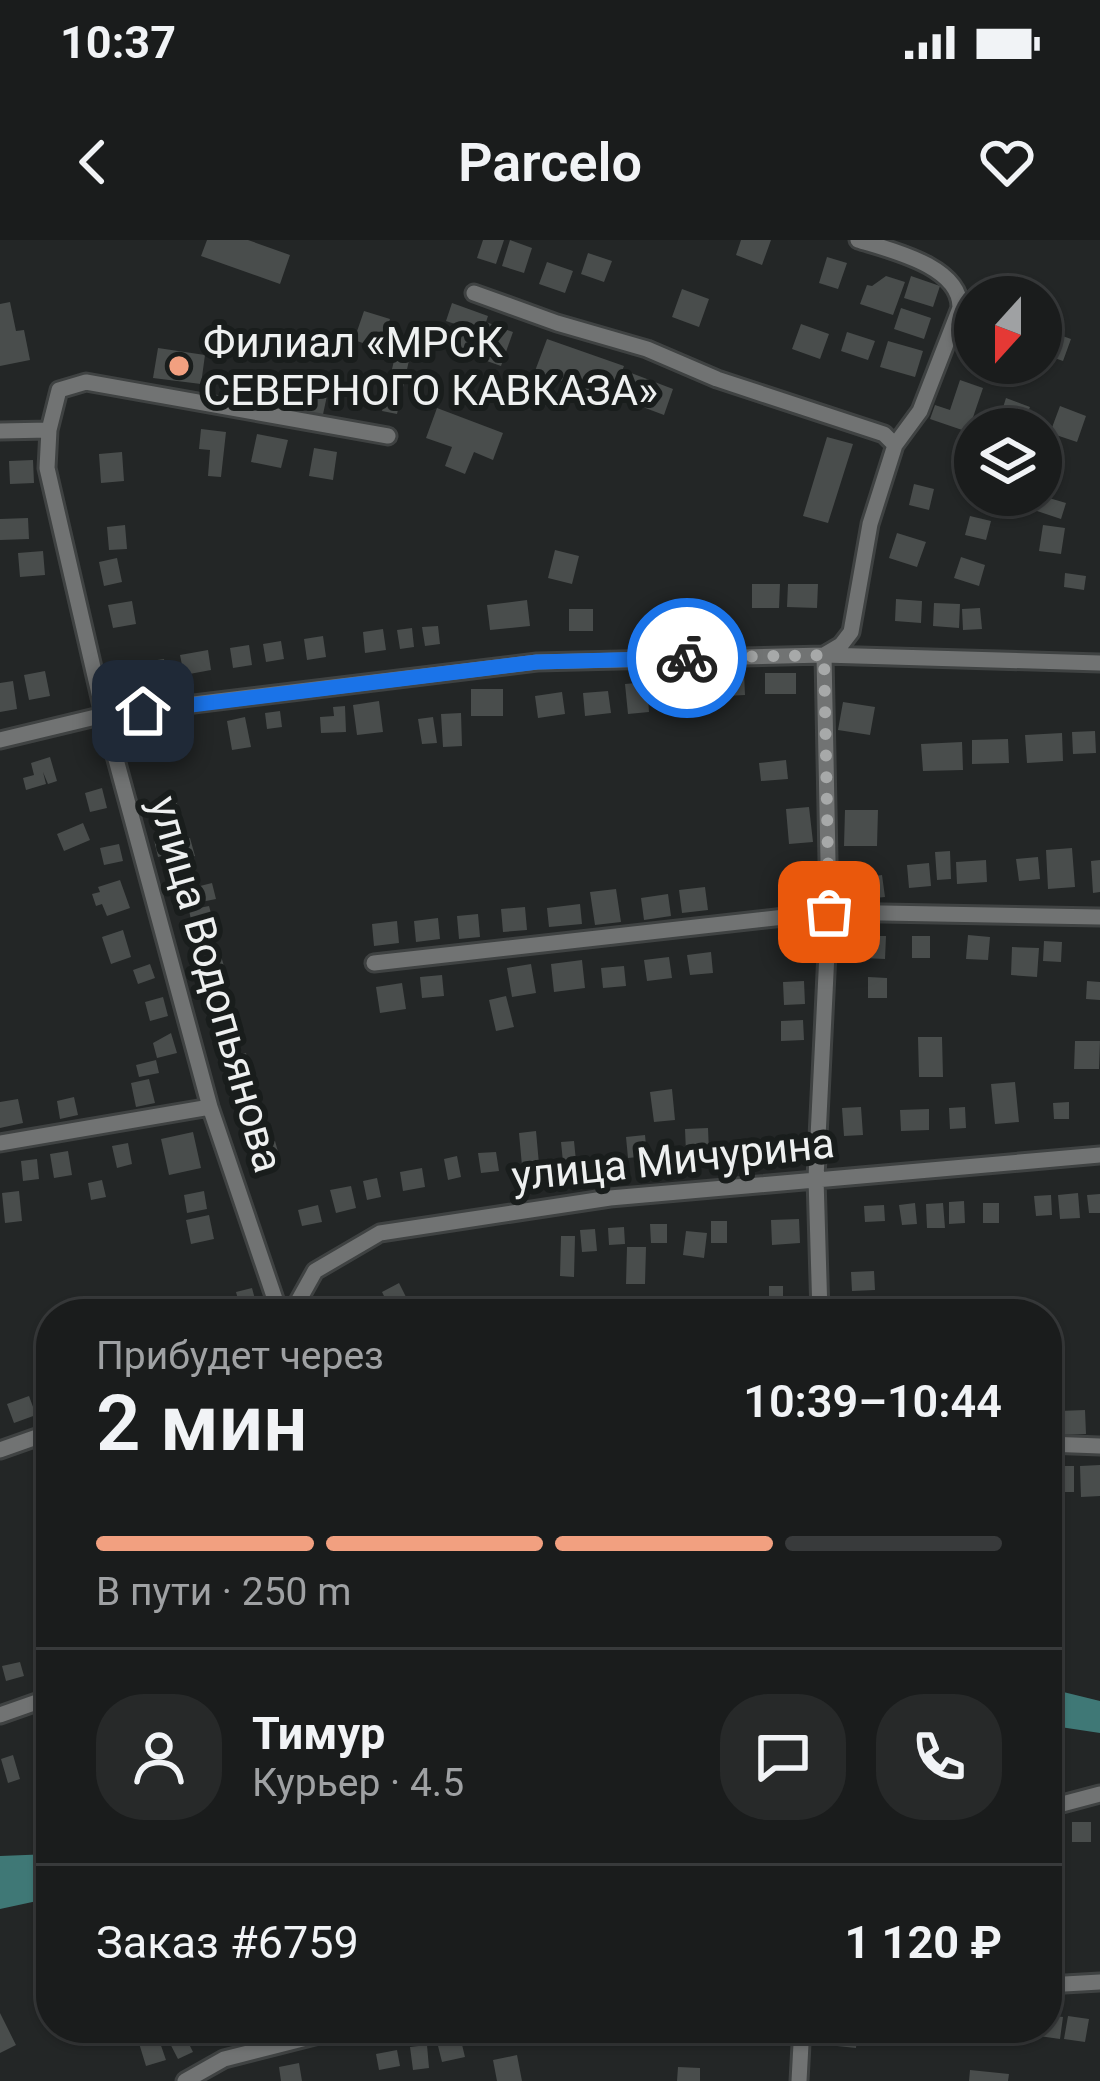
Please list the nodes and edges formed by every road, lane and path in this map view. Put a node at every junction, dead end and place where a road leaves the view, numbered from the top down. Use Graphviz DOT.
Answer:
graph roads {
  1 [pos="858,240"];
  2 [pos="909,248"];
  3 [pos="474,293"];
  4 [pos="49,430"];
  5 [pos="0,431"];
  6 [pos="388,436"];
  7 [pos="895,445"];
  8 [pos="824,655"];
  9 [pos="1100,663"];
  10 [pos="104,716"];
  11 [pos="0,740"];
  12 [pos="829,912"];
  13 [pos="1100,917"];
  14 [pos="374,963"];
  15 [pos="210,1108"];
  16 [pos="0,1143"];
  17 [pos="1100,1155"];
  18 [pos="816,1178"];
  19 [pos="275,1299"];
  20 [pos="299,1299"];
  21 [pos="820,1299"];
  22 [pos="36,1437"];
  23 [pos="1062,1445"];
  24 [pos="1100,1446"];
  25 [pos="0,1450"];
  26 [pos="36,1702"];
  27 [pos="0,1715"];
  28 [pos="1100,1794"];
  29 [pos="1062,1804"];
  30 [pos="1100,1982"];
  31 [pos="1062,1984"];
  32 [pos="287,2043"];
  33 [pos="801,2044"];
  34 [pos="185,2081"];
  35 [pos="799,2081"];
  1 -- 2 [label="street"];
  2 -- 7 [label="street"];
  3 -- 7 [label="street"];
  4 -- 5 [label="street"];
  4 -- 6 [label="street, улица Водопьянова"];
  4 -- 10 [label="street, улица Водопьянова"];
  7 -- 8 [label="street"];
  8 -- 9 [label="street"];
  8 -- 10 [label="street"];
  8 -- 12 [label="street"];
  10 -- 11 [label="street"];
  10 -- 15 [label="street, улица Водопьянова"];
  12 -- 13 [label="street"];
  12 -- 14 [label="street"];
  12 -- 18 [label="street"];
  15 -- 16 [label="street"];
  15 -- 19 [label="street, улица Водопьянова"];
  17 -- 18 [label="street, улица Мичурина"];
  18 -- 20 [label="street, улица Мичурина"];
  18 -- 21 [label="street"];
  22 -- 25 [label="street"];
  23 -- 24 [label="street"];
  26 -- 27 [label="street"];
  28 -- 29 [label="street"];
  30 -- 31 [label="street"];
  32 -- 34 [label="street"];
  33 -- 35 [label="street"];
}
